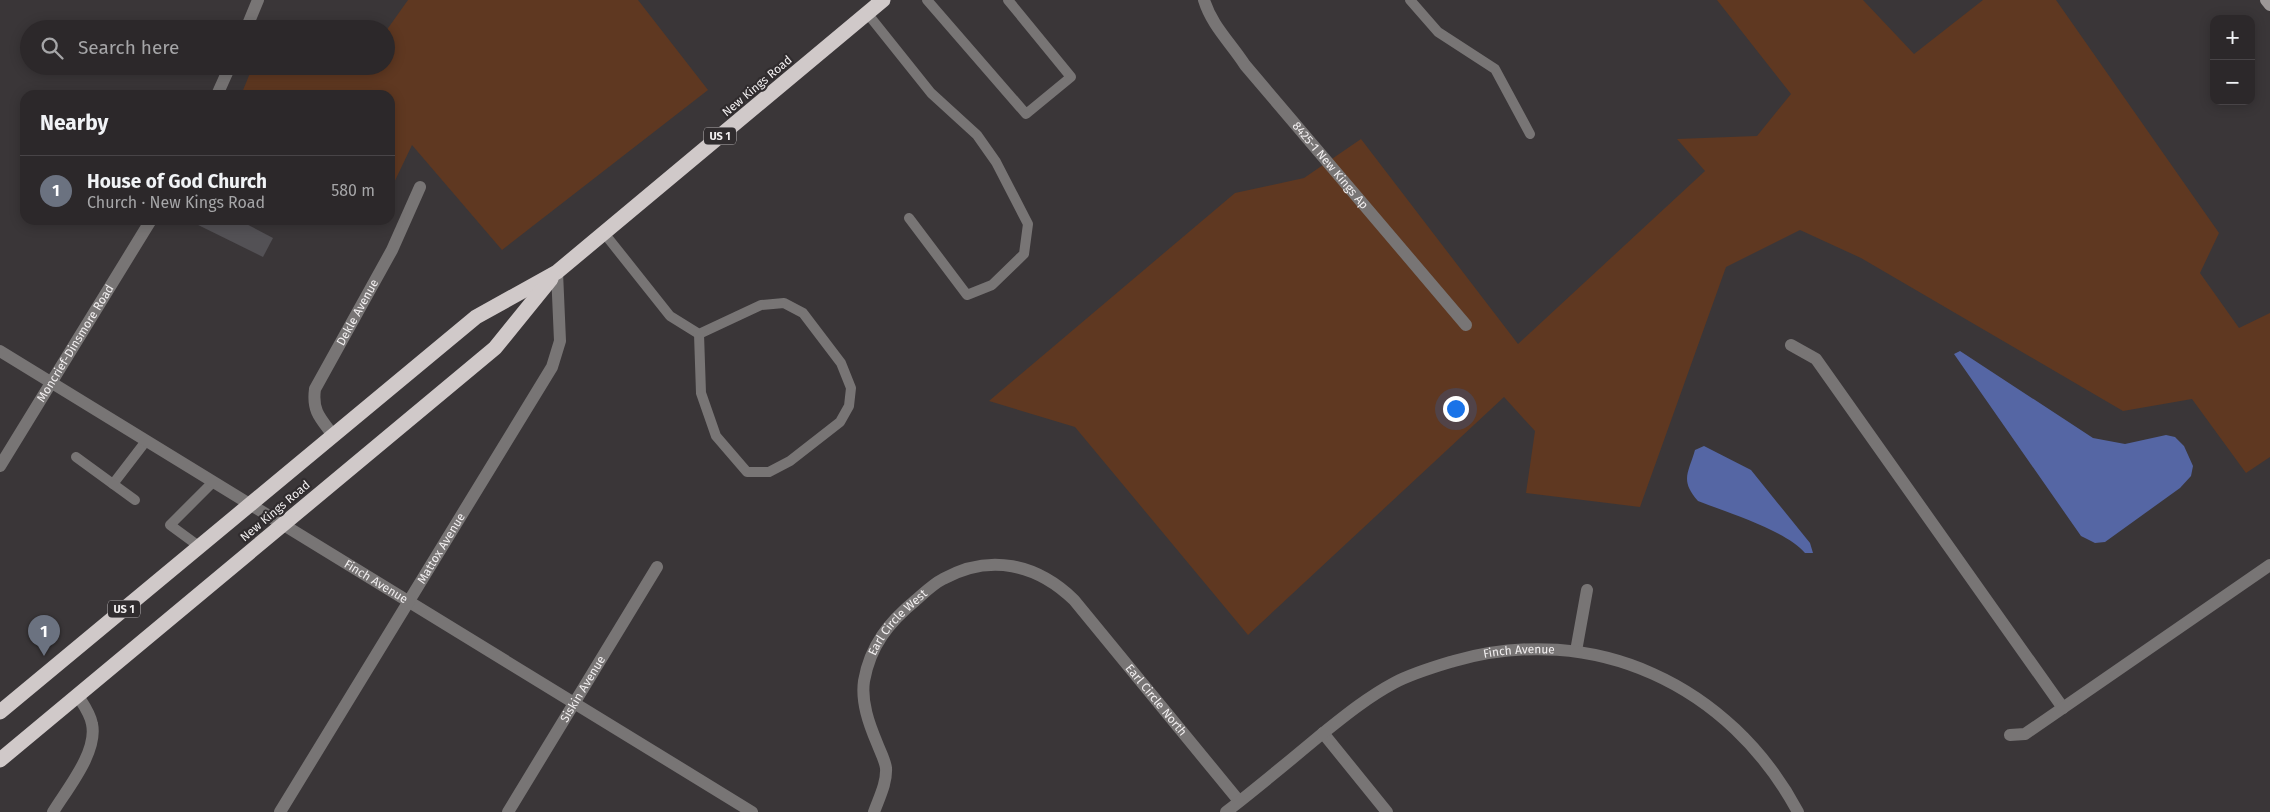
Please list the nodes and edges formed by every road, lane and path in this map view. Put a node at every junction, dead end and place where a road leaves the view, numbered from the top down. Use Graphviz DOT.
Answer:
graph roads {
  1 [pos="258,0"];
  2 [pos="883,0"];
  3 [pos="927,0"];
  4 [pos="1008,0"];
  5 [pos="1204,0"];
  6 [pos="1410,0"];
  7 [pos="2266,0"];
  8 [pos="2270,5"];
  9 [pos="867,13"];
  10 [pos="250,20"];
  11 [pos="226,75"];
  12 [pos="218,90"];
  13 [pos="1530,134"];
  14 [pos="420,187"];
  15 [pos="909,218"];
  16 [pos="148,225"];
  17 [pos="604,233"];
  18 [pos="557,272"];
  19 [pos="1466,324"];
  20 [pos="699,334"];
  21 [pos="1791,345"];
  22 [pos="0,351"];
  23 [pos="51,382"];
  24 [pos="333,435"];
  25 [pos="146,441"];
  26 [pos="76,457"];
  27 [pos="0,466"];
  28 [pos="212,483"];
  29 [pos="113,484"];
  30 [pos="135,500"];
  31 [pos="249,506"];
  32 [pos="281,525"];
  33 [pos="200,547"];
  34 [pos="2270,565"];
  35 [pos="657,566"];
  36 [pos="1587,590"];
  37 [pos="1074,600"];
  38 [pos="408,603"];
  39 [pos="1576,651"];
  40 [pos="78,696"];
  41 [pos="575,703"];
  42 [pos="2062,708"];
  43 [pos="0,712"];
  44 [pos="1324,733"];
  45 [pos="2010,735"];
  46 [pos="0,760"];
  47 [pos="1239,801"];
  48 [pos="744,810"];
  49 [pos="52,812"];
  50 [pos="280,812"];
  51 [pos="508,812"];
  52 [pos="874,812"];
  53 [pos="1226,812"];
  54 [pos="1387,812"];
  55 [pos="1798,812"];
  1 -- 10 [label="street"];
  2 -- 9 [label="highway, New Kings Road / US 1"];
  3 -- 4 [label="lane"];
  5 -- 19 [label="street, 8425-1 New Kings Ap"];
  6 -- 13 [label="lane"];
  7 -- 8 [label="street"];
  9 -- 15 [label="lane"];
  9 -- 17 [label="highway, New Kings Road / US 1"];
  11 -- 12 [label="street"];
  14 -- 24 [label="street, Dekle Avenue"];
  16 -- 23 [label="street, Moncrief-Dinsmore Road"];
  17 -- 18 [label="highway, New Kings Road / US 1"];
  17 -- 20 [label="lane"];
  18 -- 24 [label="highway, New Kings Road / US 1"];
  18 -- 32 [label="highway, New Kings Road / US 1"];
  18 -- 38 [label="street, Mattox Avenue"];
  20 -- 20 [label="lane"];
  21 -- 42 [label="street"];
  22 -- 23 [label="street, Finch Avenue"];
  23 -- 25 [label="street, Finch Avenue"];
  23 -- 27 [label="street, Moncrief-Dinsmore Road"];
  24 -- 31 [label="highway, New Kings Road / US 1"];
  25 -- 28 [label="street, Finch Avenue"];
  25 -- 29 [label="lane"];
  26 -- 29 [label="lane"];
  28 -- 31 [label="street, Finch Avenue"];
  28 -- 33 [label="lane"];
  29 -- 30 [label="lane"];
  31 -- 32 [label="street, Finch Avenue"];
  31 -- 33 [label="highway, New Kings Road / US 1"];
  32 -- 38 [label="street, Finch Avenue"];
  32 -- 40 [label="highway, New Kings Road / US 1"];
  33 -- 43 [label="highway, New Kings Road / US 1"];
  34 -- 42 [label="street"];
  35 -- 41 [label="street, Siskin Avenue"];
  36 -- 39 [label="street"];
  37 -- 47 [label="street, Earl Circle North"];
  37 -- 52 [label="street, Earl Circle West"];
  38 -- 41 [label="street, Finch Avenue"];
  38 -- 50 [label="street, Mattox Avenue"];
  39 -- 44 [label="street, Finch Avenue"];
  39 -- 55 [label="street, Finch Avenue"];
  40 -- 46 [label="highway, New Kings Road / US 1"];
  40 -- 49 [label="street"];
  41 -- 48 [label="street, Finch Avenue"];
  41 -- 51 [label="street, Siskin Avenue"];
  42 -- 45 [label="street"];
  44 -- 47 [label="street, Finch Avenue"];
  44 -- 54 [label="street"];
  47 -- 53 [label="street, Finch Avenue"];
}
